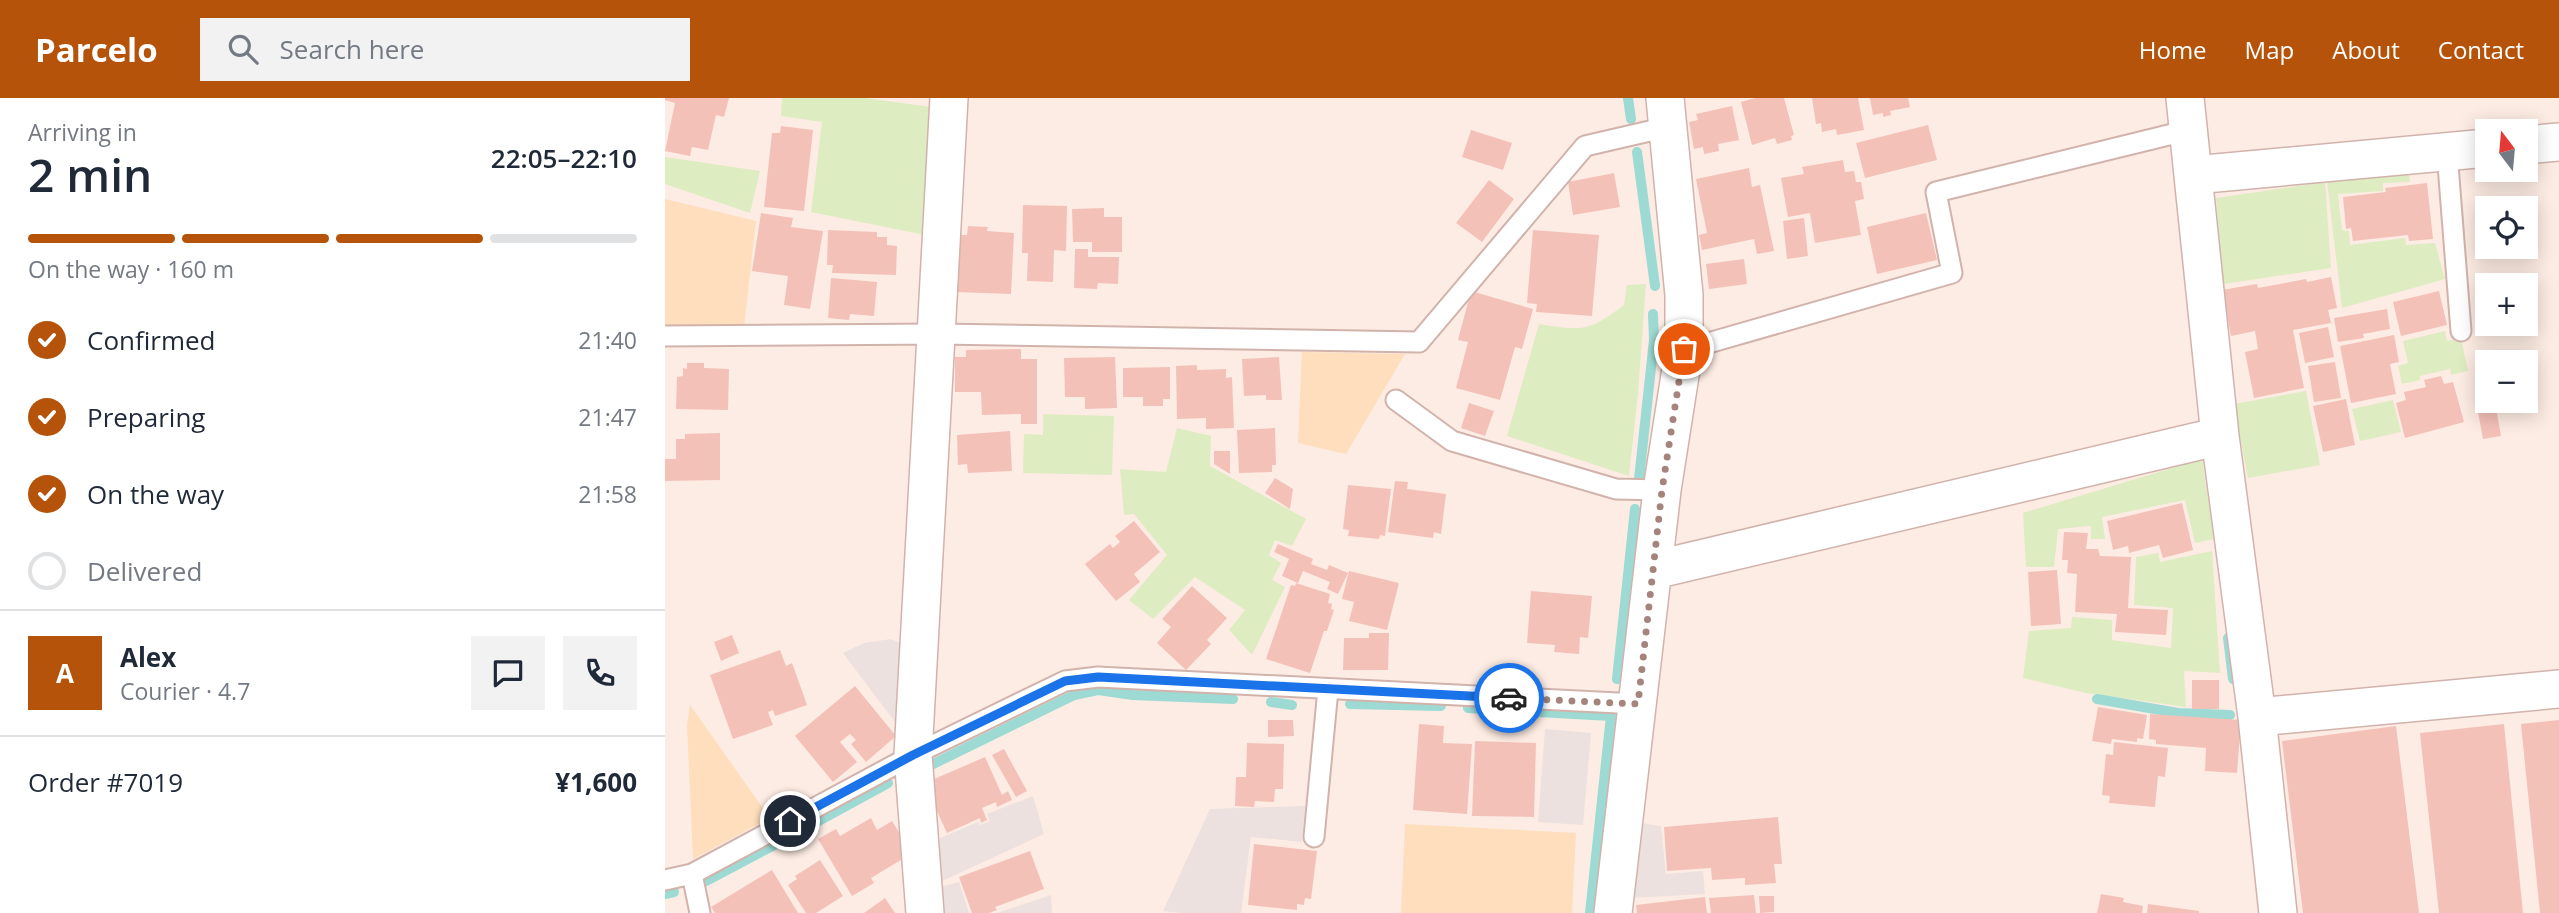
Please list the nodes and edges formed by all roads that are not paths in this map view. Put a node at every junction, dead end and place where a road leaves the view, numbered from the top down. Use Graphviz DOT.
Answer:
graph roads {
  1 [pos="949,98"];
  2 [pos="1666,113"];
  3 [pos="2187,114"];
  4 [pos="2559,142"];
  5 [pos="2538,144"];
  6 [pos="2475,149"];
  7 [pos="2448,152"];
  8 [pos="2194,175"];
  9 [pos="2461,331"];
  10 [pos="938,334"];
  11 [pos="665,336"];
  12 [pos="1684,349"];
  13 [pos="1396,400"];
  14 [pos="2220,436"];
  15 [pos="1662,490"];
  16 [pos="1654,570"];
  17 [pos="1328,689"];
  18 [pos="2559,689"];
  19 [pos="1638,704"];
  20 [pos="2257,717"];
  21 [pos="913,755"];
  22 [pos="1314,837"];
  23 [pos="692,874"];
  24 [pos="665,880"];
  25 [pos="700,913"];
  26 [pos="925,913"];
  27 [pos="1613,913"];
  28 [pos="2278,913"];
  1 -- 10 [label="street"];
  2 -- 10 [label="lane"];
  2 -- 12 [label="street"];
  3 -- 8 [label="street"];
  3 -- 12 [label="lane"];
  4 -- 5 [label="street"];
  6 -- 7 [label="street"];
  7 -- 8 [label="street"];
  7 -- 9 [label="lane"];
  8 -- 14 [label="street"];
  10 -- 11 [label="lane"];
  10 -- 21 [label="street"];
  12 -- 15 [label="street"];
  13 -- 15 [label="lane"];
  14 -- 16 [label="street"];
  14 -- 20 [label="street"];
  15 -- 16 [label="street"];
  16 -- 19 [label="street"];
  17 -- 19 [label="lane"];
  17 -- 21 [label="lane"];
  17 -- 22 [label="lane"];
  18 -- 20 [label="street"];
  19 -- 27 [label="street"];
  20 -- 28 [label="street"];
  21 -- 23 [label="lane"];
  21 -- 26 [label="street"];
  23 -- 24 [label="lane"];
  23 -- 25 [label="lane"];
}
